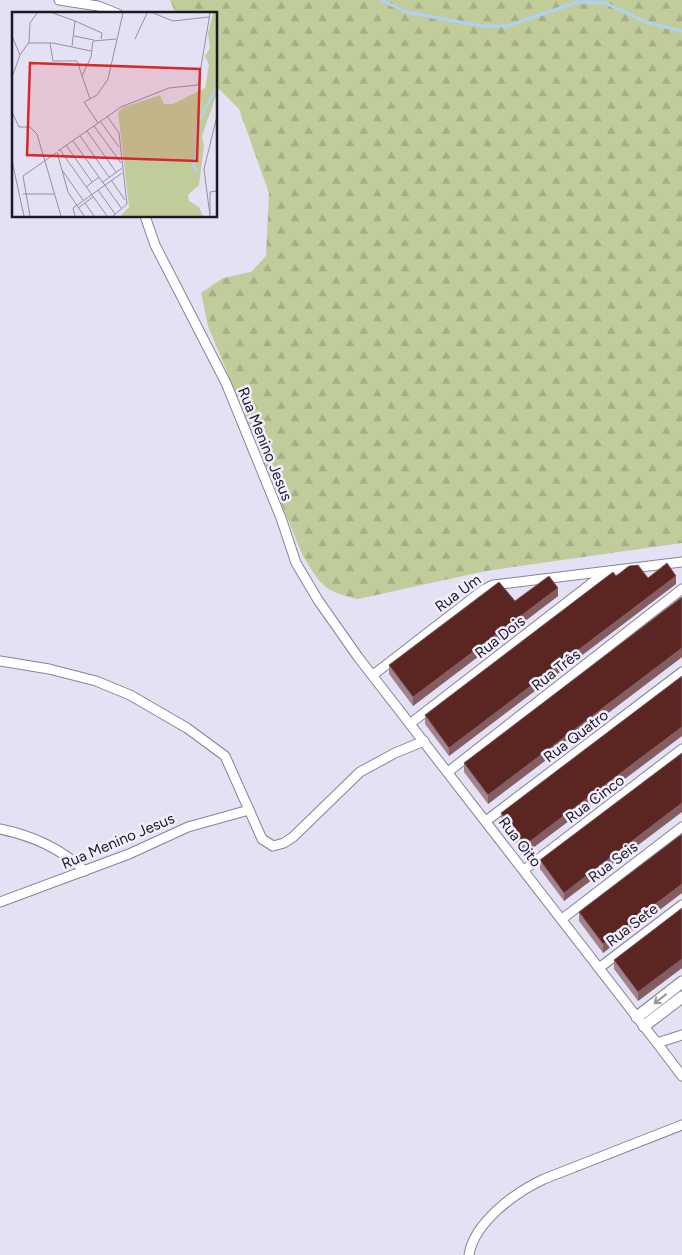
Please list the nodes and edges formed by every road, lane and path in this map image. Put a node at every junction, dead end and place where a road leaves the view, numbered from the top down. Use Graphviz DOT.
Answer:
graph roads {
  1 [pos="58,0"];
  2 [pos="113,12"];
  3 [pos="147,218"];
  4 [pos="682,562"];
  5 [pos="606,572"];
  6 [pos="682,589"];
  7 [pos="0,661"];
  8 [pos="682,672"];
  9 [pos="373,675"];
  10 [pos="410,724"];
  11 [pos="424,742"];
  12 [pos="682,750"];
  13 [pos="448,772"];
  14 [pos="249,810"];
  15 [pos="486,822"];
  16 [pos="682,827"];
  17 [pos="0,829"];
  18 [pos="524,870"];
  19 [pos="85,871"];
  20 [pos="0,902"];
  21 [pos="682,905"];
  22 [pos="562,919"];
  23 [pos="599,968"];
  24 [pos="682,982"];
  25 [pos="682,997"];
  26 [pos="637,1017"];
  27 [pos="644,1026"];
  28 [pos="682,1035"];
  29 [pos="657,1043"];
  30 [pos="682,1076"];
  31 [pos="682,1125"];
  32 [pos="468,1255"];
  1 -- 2 [label="street"];
  3 -- 9 [label="street, Rua Menino Jesus"];
  4 -- 5 [label="street, Rua Um"];
  5 -- 9 [label="street, Rua Um"];
  5 -- 10 [label="street, Rua Dois"];
  6 -- 13 [label="street, Rua Três"];
  7 -- 14 [label="street"];
  8 -- 15 [label="street, Rua Quatro"];
  9 -- 10 [label="street, Rua Oito"];
  10 -- 11 [label="street, Rua Oito"];
  11 -- 13 [label="street, Rua Oito"];
  11 -- 14 [label="street"];
  12 -- 18 [label="street, Rua Cinco"];
  13 -- 15 [label="street, Rua Oito"];
  14 -- 19 [label="street, Rua Menino Jesus"];
  15 -- 18 [label="street, Rua Oito"];
  16 -- 22 [label="street, Rua Seis"];
  17 -- 19 [label="street"];
  18 -- 22 [label="street, Rua Oito"];
  19 -- 20 [label="street, Rua Menino Jesus"];
  21 -- 23 [label="street, Rua Sete"];
  22 -- 23 [label="street, Rua Oito"];
  23 -- 26 [label="street, Rua Oito"];
  24 -- 26 [label="street, one-way"];
  25 -- 27 [label="street"];
  26 -- 27 [label="street, Rua Oito"];
  27 -- 29 [label="street, Rua Oito"];
  28 -- 29 [label="street"];
  29 -- 30 [label="street, Rua Oito"];
  31 -- 32 [label="street"];
}
